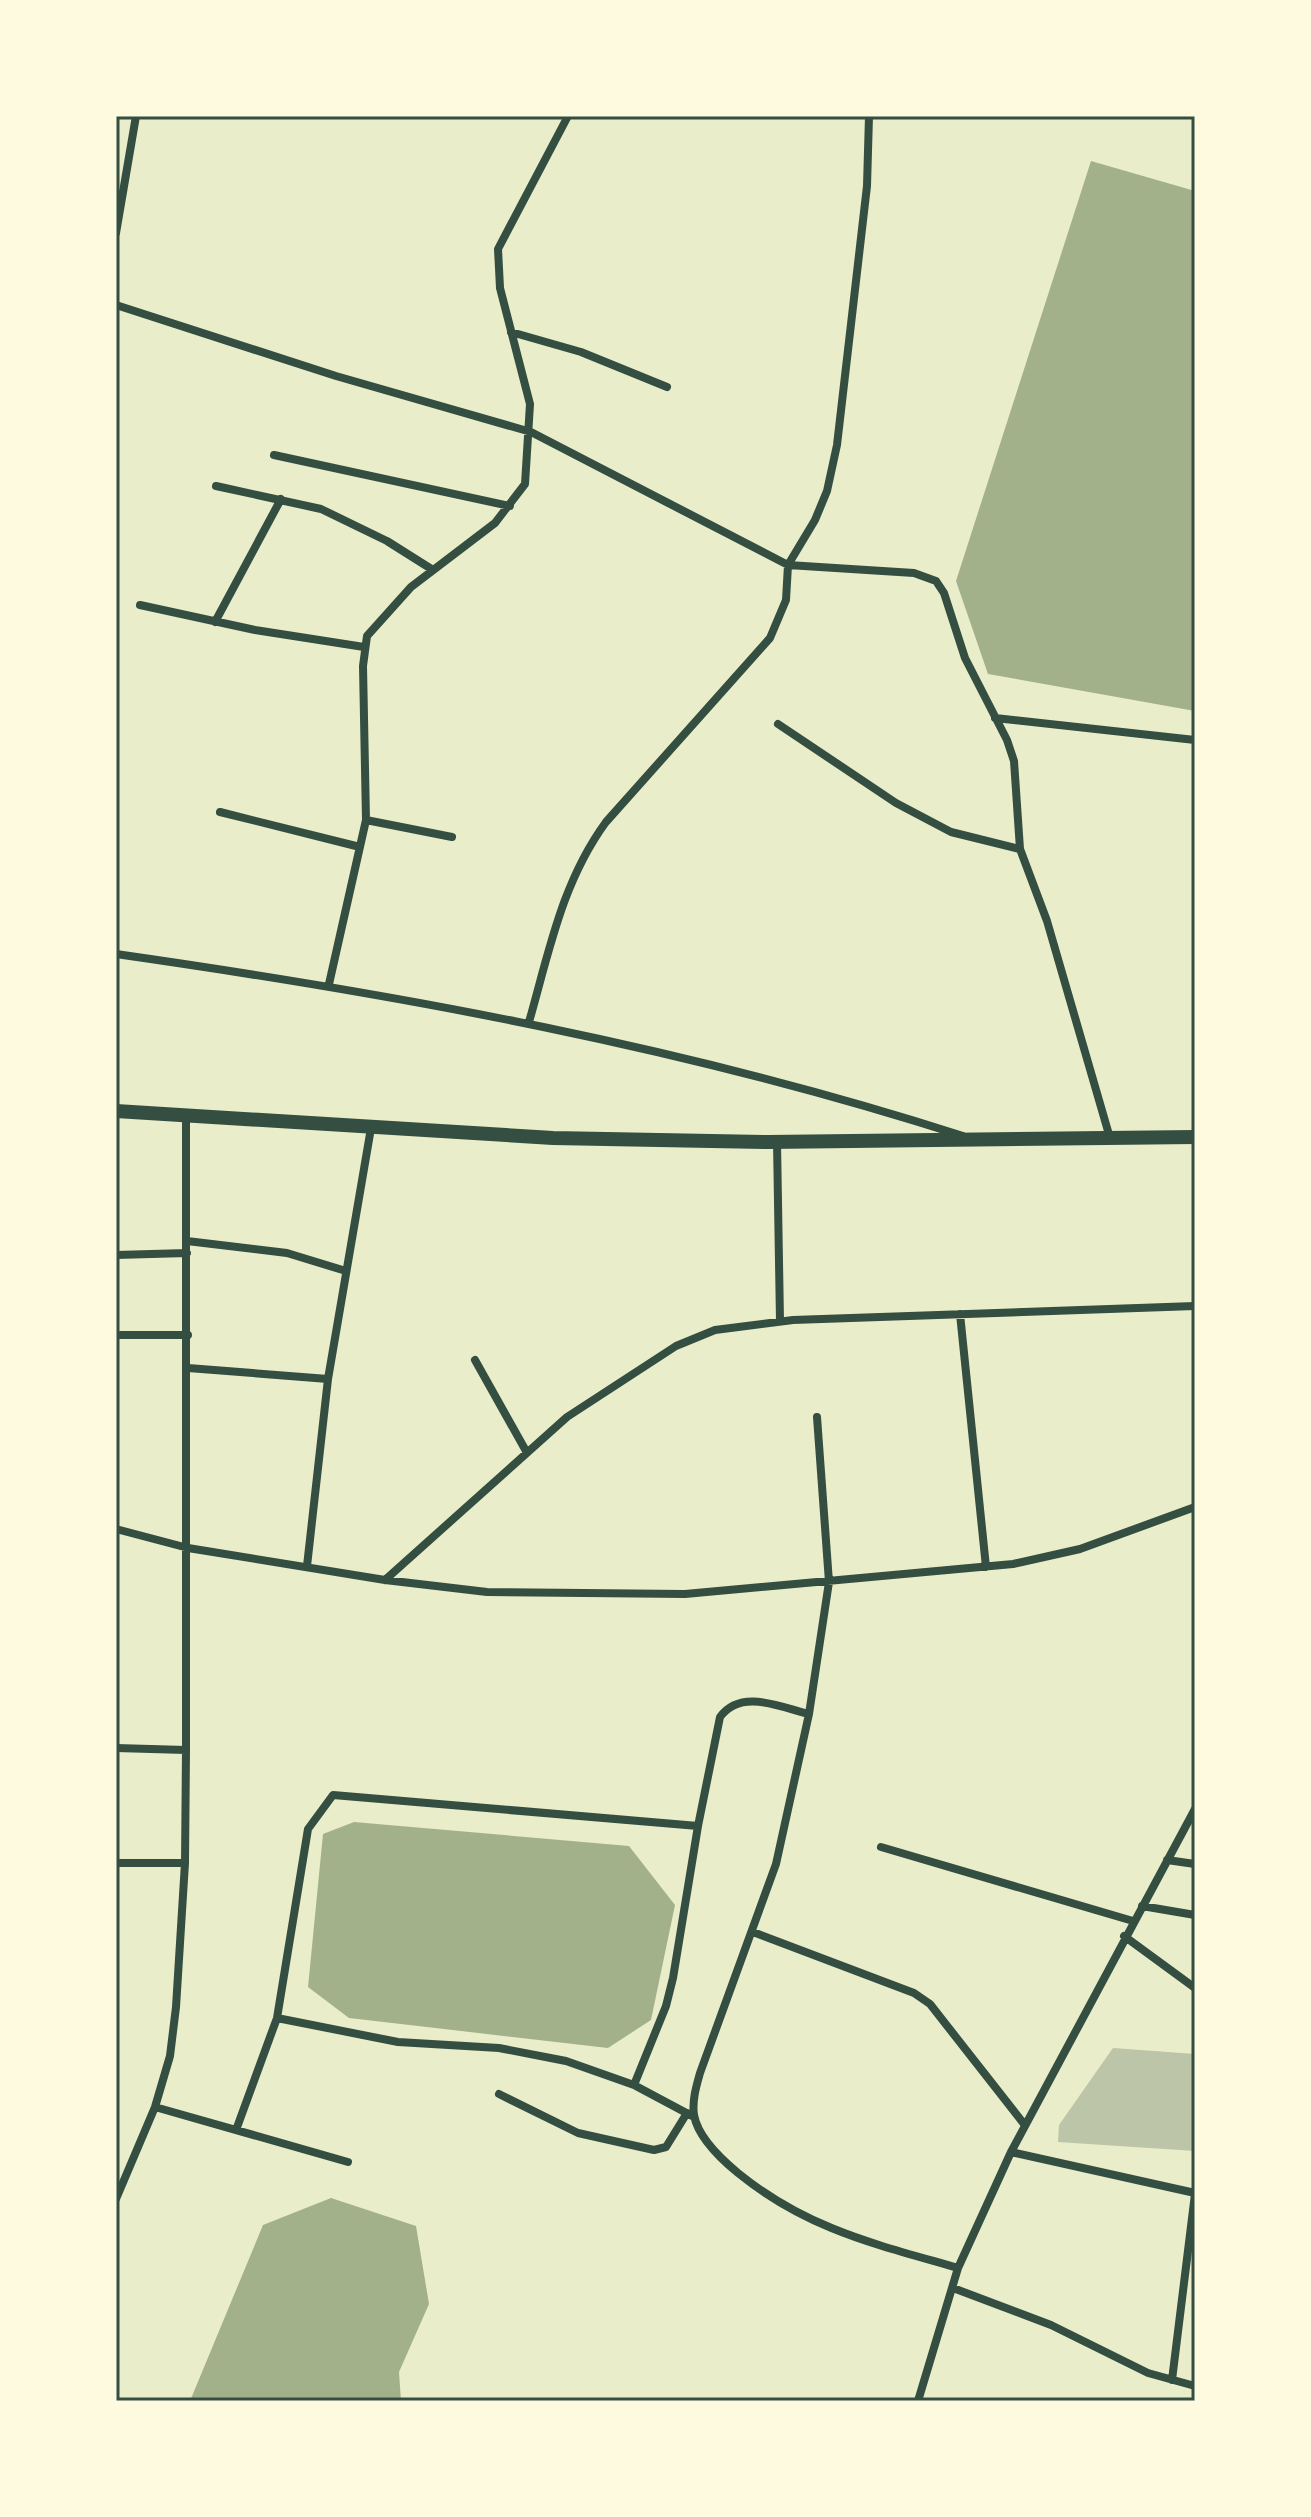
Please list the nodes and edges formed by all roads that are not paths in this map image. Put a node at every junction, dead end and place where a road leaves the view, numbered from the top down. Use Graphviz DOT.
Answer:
graph roads {
  1 [pos="136,116"];
  2 [pos="568,116"];
  3 [pos="869,116"];
  4 [pos="116,233"];
  5 [pos="116,305"];
  6 [pos="511,332"];
  7 [pos="667,387"];
  8 [pos="531,432"];
  9 [pos="274,455"];
  10 [pos="216,486"];
  11 [pos="281,499"];
  12 [pos="510,506"];
  13 [pos="788,565"];
  14 [pos="433,570"];
  15 [pos="140,605"];
  16 [pos="215,622"];
  17 [pos="364,647"];
  18 [pos="995,718"];
  19 [pos="778,724"];
  20 [pos="1195,740"];
  21 [pos="220,812"];
  22 [pos="366,820"];
  23 [pos="452,837"];
  24 [pos="360,847"];
  25 [pos="1020,849"];
  26 [pos="116,954"];
  27 [pos="329,984"];
  28 [pos="529,1022"];
  29 [pos="116,1111"];
  30 [pos="186,1117"];
  31 [pos="371,1128"];
  32 [pos="1195,1137"];
  33 [pos="1110,1138"];
  34 [pos="977,1141"];
  35 [pos="777,1142"];
  36 [pos="187,1241"];
  37 [pos="187,1253"];
  38 [pos="116,1255"];
  39 [pos="346,1271"];
  40 [pos="1195,1306"];
  41 [pos="960,1314"];
  42 [pos="780,1321"];
  43 [pos="116,1335"];
  44 [pos="188,1335"];
  45 [pos="475,1360"];
  46 [pos="188,1368"];
  47 [pos="328,1379"];
  48 [pos="817,1417"];
  49 [pos="526,1451"];
  50 [pos="1195,1507"];
  51 [pos="116,1529"];
  52 [pos="188,1548"];
  53 [pos="307,1566"];
  54 [pos="986,1567"];
  55 [pos="385,1580"];
  56 [pos="829,1582"];
  57 [pos="809,1714"];
  58 [pos="116,1748"];
  59 [pos="186,1750"];
  60 [pos="1195,1809"];
  61 [pos="698,1826"];
  62 [pos="881,1847"];
  63 [pos="1167,1860"];
  64 [pos="116,1863"];
  65 [pos="185,1863"];
  66 [pos="1195,1864"];
  67 [pos="1142,1906"];
  68 [pos="1195,1915"];
  69 [pos="1133,1921"];
  70 [pos="753,1932"];
  71 [pos="1124,1936"];
  72 [pos="1195,1988"];
  73 [pos="277,2018"];
  74 [pos="634,2085"];
  75 [pos="499,2094"];
  76 [pos="155,2107"];
  77 [pos="691,2115"];
  78 [pos="1024,2124"];
  79 [pos="236,2130"];
  80 [pos="1011,2152"];
  81 [pos="348,2162"];
  82 [pos="1195,2193"];
  83 [pos="116,2199"];
  84 [pos="958,2268"];
  85 [pos="953,2288"];
  86 [pos="1172,2380"];
  87 [pos="1195,2386"];
  88 [pos="918,2401"];
  1 -- 4 [label="street"];
  2 -- 6 [label="street"];
  3 -- 13 [label="street"];
  5 -- 8 [label="street"];
  6 -- 7 [label="street"];
  6 -- 8 [label="street"];
  8 -- 12 [label="street"];
  8 -- 13 [label="street"];
  9 -- 12 [label="street"];
  10 -- 11 [label="street"];
  11 -- 14 [label="street"];
  11 -- 16 [label="street"];
  12 -- 14 [label="street"];
  13 -- 18 [label="street"];
  13 -- 28 [label="street"];
  14 -- 17 [label="street"];
  15 -- 16 [label="street"];
  16 -- 17 [label="street"];
  17 -- 22 [label="street"];
  18 -- 20 [label="street"];
  18 -- 25 [label="street"];
  19 -- 25 [label="street"];
  21 -- 24 [label="street"];
  22 -- 23 [label="street"];
  22 -- 24 [label="street"];
  24 -- 27 [label="street"];
  25 -- 33 [label="street"];
  26 -- 27 [label="street"];
  27 -- 28 [label="street"];
  28 -- 34 [label="street"];
  29 -- 30 [label="street"];
  30 -- 31 [label="street"];
  30 -- 36 [label="street"];
  31 -- 35 [label="street"];
  31 -- 39 [label="street"];
  32 -- 33 [label="street"];
  33 -- 34 [label="street"];
  34 -- 35 [label="street"];
  35 -- 42 [label="street"];
  36 -- 37 [label="street"];
  36 -- 39 [label="street"];
  37 -- 38 [label="street"];
  37 -- 44 [label="street"];
  39 -- 47 [label="street"];
  40 -- 41 [label="street"];
  41 -- 42 [label="street"];
  41 -- 54 [label="street"];
  42 -- 49 [label="street"];
  43 -- 44 [label="street"];
  44 -- 46 [label="street"];
  45 -- 49 [label="street"];
  46 -- 47 [label="street"];
  46 -- 52 [label="street"];
  47 -- 53 [label="street"];
  48 -- 56 [label="street"];
  49 -- 55 [label="street"];
  50 -- 54 [label="street"];
  51 -- 52 [label="street"];
  52 -- 53 [label="street"];
  52 -- 59 [label="street"];
  53 -- 55 [label="street"];
  54 -- 56 [label="street"];
  55 -- 56 [label="street"];
  56 -- 57 [label="street"];
  57 -- 61 [label="street"];
  57 -- 70 [label="street"];
  58 -- 59 [label="street"];
  59 -- 65 [label="street"];
  60 -- 63 [label="street"];
  61 -- 73 [label="street"];
  61 -- 74 [label="street"];
  62 -- 69 [label="street"];
  63 -- 66 [label="street"];
  63 -- 67 [label="street"];
  64 -- 65 [label="street"];
  65 -- 76 [label="street"];
  67 -- 68 [label="street"];
  67 -- 69 [label="street"];
  69 -- 71 [label="street"];
  70 -- 77 [label="street"];
  70 -- 78 [label="street"];
  71 -- 72 [label="street"];
  71 -- 78 [label="street"];
  73 -- 74 [label="street"];
  73 -- 79 [label="street"];
  74 -- 77 [label="street"];
  75 -- 77 [label="street"];
  76 -- 79 [label="street"];
  76 -- 83 [label="street"];
  77 -- 84 [label="street"];
  78 -- 80 [label="street"];
  79 -- 81 [label="street"];
  80 -- 82 [label="street"];
  80 -- 84 [label="street"];
  82 -- 86 [label="street"];
  84 -- 85 [label="street"];
  85 -- 86 [label="street"];
  85 -- 88 [label="street"];
  86 -- 87 [label="street"];
}
